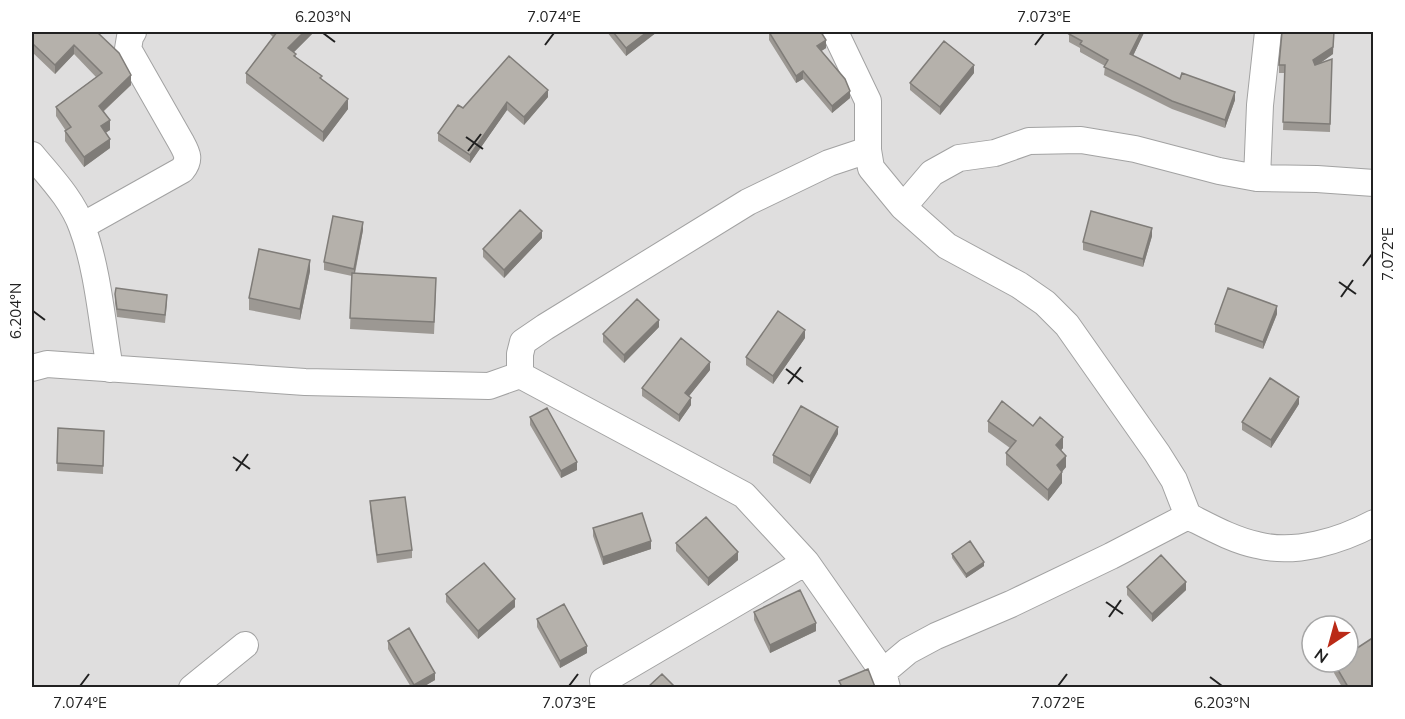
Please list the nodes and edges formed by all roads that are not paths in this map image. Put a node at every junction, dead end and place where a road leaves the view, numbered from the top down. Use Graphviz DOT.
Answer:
graph roads {
  1 [pos="134,32"];
  2 [pos="835,32"];
  3 [pos="1268,32"];
  4 [pos="868,150"];
  5 [pos="32,155"];
  6 [pos="1257,178"];
  7 [pos="1374,183"];
  8 [pos="903,207"];
  9 [pos="82,226"];
  10 [pos="32,368"];
  11 [pos="110,369"];
  12 [pos="520,375"];
  13 [pos="1188,516"];
  14 [pos="1374,523"];
  15 [pos="806,562"];
  16 [pos="244,645"];
  17 [pos="885,680"];
  18 [pos="603,681"];
  19 [pos="192,687"];
  1 -- 9 [label="street"];
  2 -- 4 [label="street"];
  3 -- 6 [label="street"];
  4 -- 8 [label="street"];
  4 -- 12 [label="street"];
  5 -- 9 [label="street"];
  6 -- 7 [label="street"];
  6 -- 8 [label="street"];
  8 -- 13 [label="street"];
  9 -- 11 [label="street"];
  10 -- 11 [label="street"];
  11 -- 12 [label="street"];
  12 -- 15 [label="street"];
  13 -- 14 [label="street"];
  13 -- 17 [label="street"];
  15 -- 17 [label="street"];
  15 -- 18 [label="street"];
  16 -- 19 [label="street"];
}
